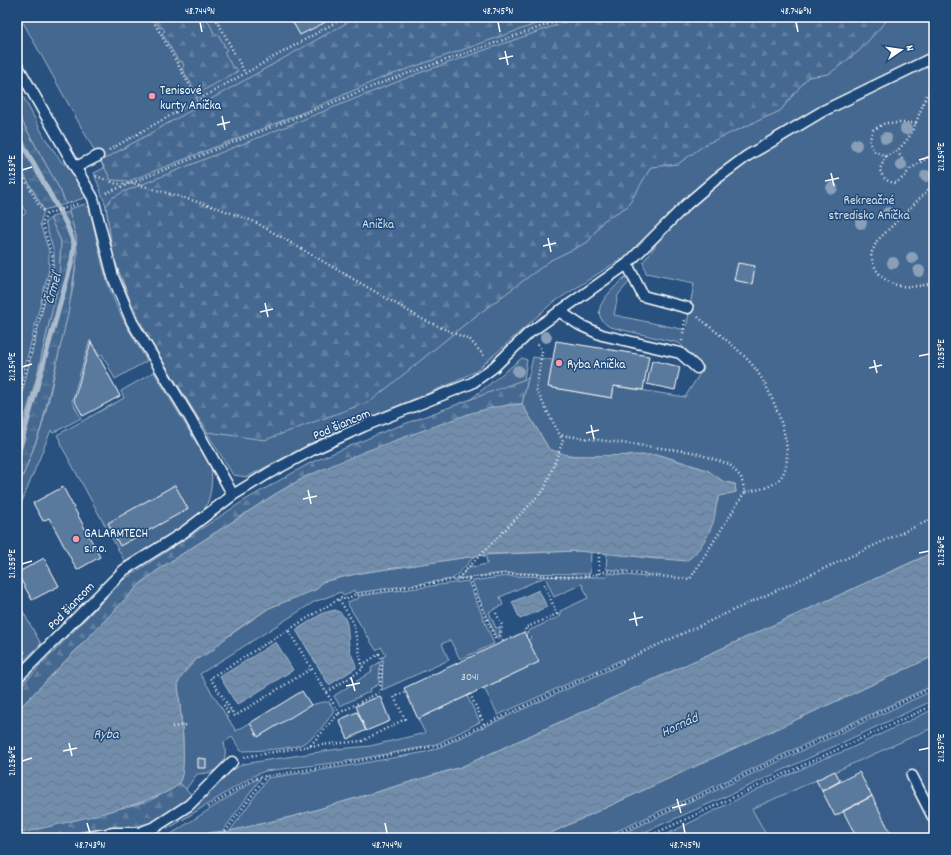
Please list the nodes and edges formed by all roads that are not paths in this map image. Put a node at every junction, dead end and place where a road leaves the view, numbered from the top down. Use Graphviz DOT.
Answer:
graph roads {
  1 [pos="934,57"];
  2 [pos="17,65"];
  3 [pos="98,156"];
  4 [pos="76,168"];
  5 [pos="627,264"];
  6 [pos="559,311"];
  7 [pos="691,311"];
  8 [pos="697,368"];
  9 [pos="233,495"];
  10 [pos="17,678"];
  11 [pos="232,762"];
  12 [pos="912,776"];
  13 [pos="934,819"];
  14 [pos="82,838"];
  1 -- 5 [label="lane, Pod šiancom"];
  2 -- 4 [label="lane"];
  3 -- 4 [label="lane"];
  4 -- 9 [label="lane"];
  5 -- 6 [label="lane, Pod šiancom"];
  5 -- 7 [label="lane"];
  6 -- 8 [label="lane"];
  6 -- 9 [label="lane, Pod šiancom"];
  9 -- 10 [label="lane, Pod šiancom"];
  11 -- 14 [label="lane"];
  12 -- 13 [label="lane"];
}
